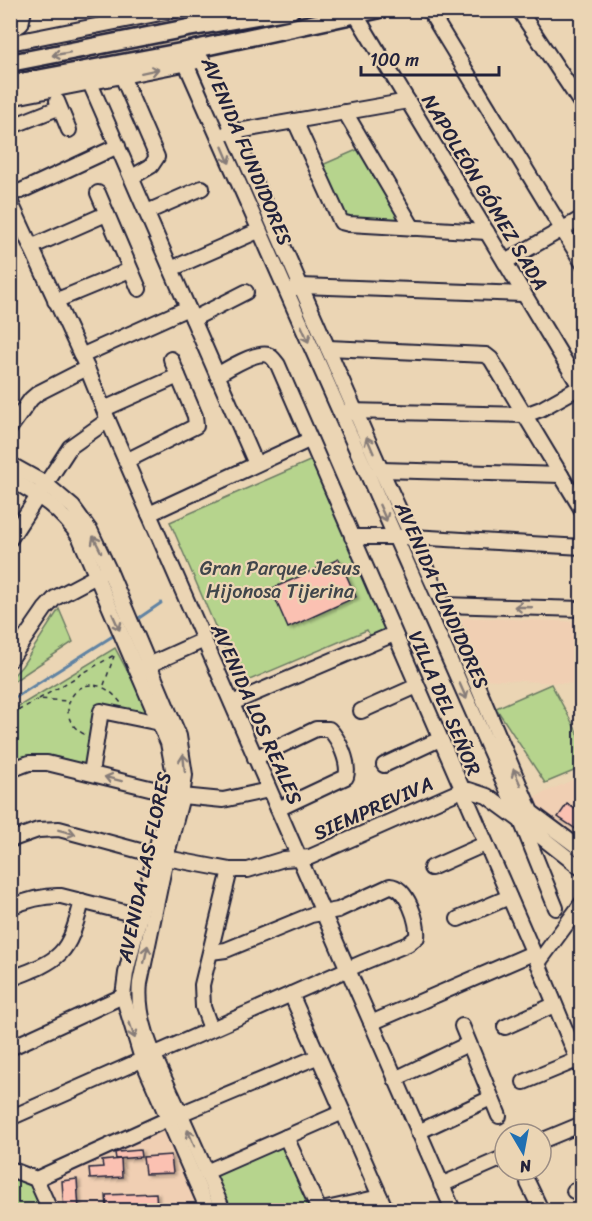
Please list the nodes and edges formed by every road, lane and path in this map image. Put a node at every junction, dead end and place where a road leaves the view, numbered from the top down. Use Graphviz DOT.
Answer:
graph roads {
  1 [pos="24,10"];
  2 [pos="376,10"];
  3 [pos="429,10"];
  4 [pos="519,10"];
  5 [pos="170,11"];
  6 [pos="287,11"];
  7 [pos="356,15"];
  8 [pos="10,31"];
  9 [pos="11,42"];
  10 [pos="228,42"];
  11 [pos="87,49"];
  12 [pos="186,57"];
  13 [pos="202,60"];
  14 [pos="10,63"];
  15 [pos="122,76"];
  16 [pos="90,83"];
  17 [pos="10,84"];
  18 [pos="54,90"];
  19 [pos="10,98"];
  20 [pos="408,101"];
  21 [pos="582,105"];
  22 [pos="58,108"];
  23 [pos="345,112"];
  24 [pos="295,121"];
  25 [pos="10,127"];
  26 [pos="69,129"];
  27 [pos="233,132"];
  28 [pos="218,135"];
  29 [pos="118,146"];
  30 [pos="132,177"];
  31 [pos="202,188"];
  32 [pos="10,192"];
  33 [pos="98,193"];
  34 [pos="10,201"];
  35 [pos="147,212"];
  36 [pos="106,214"];
  37 [pos="582,218"];
  38 [pos="413,228"];
  39 [pos="562,230"];
  40 [pos="258,231"];
  41 [pos="487,232"];
  42 [pos="31,247"];
  43 [pos="505,262"];
  44 [pos="582,262"];
  45 [pos="171,269"];
  46 [pos="130,270"];
  47 [pos="300,286"];
  48 [pos="139,289"];
  49 [pos="286,291"];
  50 [pos="246,292"];
  51 [pos="523,294"];
  52 [pos="55,301"];
  53 [pos="190,313"];
  54 [pos="327,348"];
  55 [pos="81,356"];
  56 [pos="171,359"];
  57 [pos="87,368"];
  58 [pos="217,375"];
  59 [pos="178,376"];
  60 [pos="581,387"];
  61 [pos="356,411"];
  62 [pos="339,412"];
  63 [pos="106,415"];
  64 [pos="525,416"];
  65 [pos="10,428"];
  66 [pos="309,440"];
  67 [pos="126,461"];
  68 [pos="10,464"];
  69 [pos="256,464"];
  70 [pos="381,470"];
  71 [pos="561,475"];
  72 [pos="10,479"];
  73 [pos="42,489"];
  74 [pos="582,510"];
  75 [pos="149,514"];
  76 [pos="352,537"];
  77 [pos="394,537"];
  78 [pos="413,537"];
  79 [pos="10,538"];
  80 [pos="582,547"];
  81 [pos="103,573"];
  82 [pos="443,605"];
  83 [pos="582,609"];
  84 [pos="394,634"];
  85 [pos="204,640"];
  86 [pos="127,647"];
  87 [pos="114,655"];
  88 [pos="10,660"];
  89 [pos="143,668"];
  90 [pos="104,686"];
  91 [pos="417,686"];
  92 [pos="39,699"];
  93 [pos="69,702"];
  94 [pos="232,703"];
  95 [pos="123,711"];
  96 [pos="361,711"];
  97 [pos="10,715"];
  98 [pos="160,723"];
  99 [pos="85,735"];
  100 [pos="440,739"];
  101 [pos="255,758"];
  102 [pos="384,765"];
  103 [pos="10,770"];
  104 [pos="90,773"];
  105 [pos="269,790"];
  106 [pos="462,790"];
  107 [pos="176,795"];
  108 [pos="278,809"];
  109 [pos="526,817"];
  110 [pos="10,840"];
  111 [pos="485,844"];
  112 [pos="582,850"];
  113 [pos="160,856"];
  114 [pos="299,858"];
  115 [pos="431,868"];
  116 [pos="582,869"];
  117 [pos="230,870"];
  118 [pos="509,897"];
  119 [pos="82,901"];
  120 [pos="582,903"];
  121 [pos="10,908"];
  122 [pos="556,908"];
  123 [pos="322,914"];
  124 [pos="140,916"];
  125 [pos="458,919"];
  126 [pos="211,952"];
  127 [pos="535,958"];
  128 [pos="347,969"];
  129 [pos="10,979"];
  130 [pos="291,994"];
  131 [pos="123,996"];
  132 [pos="554,1005"];
  133 [pos="371,1023"];
  134 [pos="462,1026"];
  135 [pos="505,1028"];
  136 [pos="211,1029"];
  137 [pos="468,1044"];
  138 [pos="10,1048"];
  139 [pos="319,1056"];
  140 [pos="148,1057"];
  141 [pos="579,1065"];
  142 [pos="395,1079"];
  143 [pos="524,1082"];
  144 [pos="491,1098"];
  145 [pos="343,1112"];
  146 [pos="499,1116"];
  147 [pos="174,1117"];
  148 [pos="10,1118"];
  149 [pos="582,1124"];
  150 [pos="418,1132"];
  151 [pos="286,1137"];
  152 [pos="553,1137"];
  153 [pos="493,1162"];
  154 [pos="10,1169"];
  155 [pos="206,1172"];
  156 [pos="36,1179"];
  157 [pos="528,1182"];
  158 [pos="441,1185"];
  159 [pos="380,1197"];
  160 [pos="537,1209"];
  161 [pos="50,1210"];
  162 [pos="208,1210"];
  163 [pos="223,1210"];
  164 [pos="320,1210"];
  165 [pos="386,1210"];
  166 [pos="453,1210"];
  1 -- 8 [label="street"];
  2 -- 7 [label="main road"];
  3 -- 39 [label="street"];
  4 -- 21 [label="street"];
  5 -- 9 [label="street"];
  6 -- 11 [label="main road"];
  6 -- 12 [label="main road"];
  7 -- 10 [label="main road"];
  7 -- 20 [label="street, NAPOLEÓN GÓMEZ SADA"];
  10 -- 12 [label="main road"];
  10 -- 13 [label="street"];
  11 -- 12 [label="main road"];
  11 -- 14 [label="main road, one-way"];
  12 -- 13 [label="street, AVENIDA FUNDIDORES"];
  15 -- 12 [label="street, one-way"];
  12 -- 17 [label="main road"];
  12 -- 28 [label="street, AVENIDA FUNDIDORES"];
  13 -- 27 [label="street, AVENIDA FUNDIDORES"];
  15 -- 16 [label="street"];
  15 -- 30 [label="street"];
  16 -- 18 [label="street"];
  16 -- 29 [label="street"];
  18 -- 19 [label="street"];
  18 -- 22 [label="street"];
  20 -- 23 [label="street"];
  20 -- 41 [label="street, NAPOLEÓN GÓMEZ SADA"];
  22 -- 25 [label="street"];
  22 -- 26 [label="street"];
  23 -- 24 [label="street"];
  23 -- 38 [label="street"];
  24 -- 27 [label="street"];
  24 -- 38 [label="street"];
  27 -- 28 [label="street"];
  27 -- 47 [label="street, AVENIDA FUNDIDORES"];
  28 -- 40 [label="street, AVENIDA FUNDIDORES, one-way"];
  29 -- 30 [label="street"];
  29 -- 32 [label="street"];
  30 -- 35 [label="street"];
  31 -- 35 [label="street"];
  33 -- 36 [label="street"];
  34 -- 42 [label="street, AVENIDA LOS REALES"];
  35 -- 45 [label="street"];
  36 -- 42 [label="street"];
  36 -- 46 [label="street"];
  37 -- 39 [label="street"];
  38 -- 41 [label="street"];
  39 -- 43 [label="street"];
  39 -- 44 [label="street"];
  40 -- 45 [label="street"];
  40 -- 49 [label="street, AVENIDA FUNDIDORES"];
  41 -- 43 [label="street, NAPOLEÓN GÓMEZ SADA"];
  42 -- 52 [label="street, AVENIDA LOS REALES"];
  43 -- 51 [label="street, NAPOLEÓN GÓMEZ SADA"];
  45 -- 53 [label="street"];
  46 -- 48 [label="street"];
  46 -- 52 [label="street"];
  47 -- 49 [label="street"];
  47 -- 51 [label="street"];
  47 -- 54 [label="street, AVENIDA FUNDIDORES"];
  49 -- 62 [label="street, AVENIDA FUNDIDORES, one-way"];
  50 -- 53 [label="street"];
  51 -- 60 [label="street, NAPOLEÓN GÓMEZ SADA"];
  52 -- 55 [label="street, AVENIDA LOS REALES"];
  53 -- 55 [label="street"];
  53 -- 58 [label="street"];
  54 -- 61 [label="street, AVENIDA FUNDIDORES"];
  54 -- 64 [label="street"];
  55 -- 57 [label="street, AVENIDA LOS REALES"];
  56 -- 59 [label="street"];
  57 -- 63 [label="street, AVENIDA LOS REALES"];
  57 -- 65 [label="street"];
  58 -- 66 [label="street, VILLA DEL SEÑOR"];
  58 -- 69 [label="street"];
  59 -- 63 [label="street"];
  59 -- 67 [label="street"];
  60 -- 64 [label="street"];
  61 -- 62 [label="street"];
  61 -- 64 [label="street"];
  70 -- 61 [label="street, AVENIDA FUNDIDORES, one-way"];
  62 -- 77 [label="street, AVENIDA FUNDIDORES, one-way"];
  63 -- 67 [label="street, AVENIDA LOS REALES"];
  63 -- 73 [label="street"];
  64 -- 71 [label="street"];
  66 -- 69 [label="street"];
  66 -- 76 [label="street, VILLA DEL SEÑOR"];
  67 -- 75 [label="street, AVENIDA LOS REALES"];
  68 -- 73 [label="street, AVENIDA LAS FLORES"];
  69 -- 75 [label="street"];
  70 -- 71 [label="street"];
  70 -- 78 [label="street, AVENIDA FUNDIDORES"];
  71 -- 74 [label="street"];
  72 -- 73 [label="street, AVENIDA LAS FLORES"];
  73 -- 79 [label="street"];
  73 -- 81 [label="street, AVENIDA LAS FLORES"];
  75 -- 85 [label="street, AVENIDA LOS REALES"];
  76 -- 77 [label="street"];
  76 -- 84 [label="street, VILLA DEL SEÑOR"];
  77 -- 78 [label="street"];
  77 -- 109 [label="street, AVENIDA FUNDIDORES, one-way"];
  78 -- 80 [label="street"];
  78 -- 82 [label="street, AVENIDA FUNDIDORES"];
  81 -- 86 [label="street, AVENIDA LAS FLORES, one-way"];
  81 -- 88 [label="street"];
  81 -- 89 [label="street, AVENIDA LAS FLORES"];
  83 -- 82 [label="street, one-way"];
  109 -- 82 [label="street, AVENIDA FUNDIDORES, one-way"];
  84 -- 91 [label="street, VILLA DEL SEÑOR"];
  84 -- 94 [label="street"];
  85 -- 89 [label="street"];
  85 -- 94 [label="street, AVENIDA LOS REALES"];
  86 -- 87 [label="path"];
  86 -- 89 [label="street, AVENIDA LAS FLORES"];
  87 -- 90 [label="path"];
  87 -- 92 [label="path"];
  89 -- 98 [label="street, AVENIDA LAS FLORES"];
  107 -- 89 [label="street, AVENIDA LAS FLORES, one-way"];
  90 -- 93 [label="path"];
  90 -- 95 [label="path"];
  91 -- 96 [label="street"];
  91 -- 100 [label="street, VILLA DEL SEÑOR"];
  92 -- 93 [label="path"];
  92 -- 97 [label="path"];
  93 -- 99 [label="path"];
  94 -- 101 [label="street, AVENIDA LOS REALES"];
  98 -- 104 [label="street"];
  98 -- 107 [label="street, AVENIDA LAS FLORES"];
  100 -- 102 [label="street"];
  100 -- 106 [label="street, VILLA DEL SEÑOR"];
  101 -- 105 [label="street, AVENIDA LOS REALES"];
  101 -- 108 [label="street"];
  103 -- 104 [label="street"];
  107 -- 104 [label="street, one-way"];
  105 -- 107 [label="street"];
  105 -- 108 [label="street, AVENIDA LOS REALES"];
  106 -- 109 [label="street, SIEMPREVIVA"];
  106 -- 111 [label="street, VILLA DEL SEÑOR"];
  106 -- 114 [label="street, SIEMPREVIVA"];
  107 -- 113 [label="street, AVENIDA LAS FLORES"];
  108 -- 114 [label="street, AVENIDA LOS REALES"];
  109 -- 112 [label="street, AVENIDA FUNDIDORES"];
  109 -- 116 [label="street, AVENIDA FUNDIDORES"];
  109 -- 122 [label="street"];
  110 -- 113 [label="street, SIEMPREVIVA, one-way"];
  111 -- 115 [label="street"];
  111 -- 118 [label="street, VILLA DEL SEÑOR"];
  113 -- 117 [label="street, SIEMPREVIVA"];
  113 -- 124 [label="street, AVENIDA LAS FLORES"];
  140 -- 113 [label="street, AVENIDA LAS FLORES, one-way"];
  114 -- 117 [label="street, SIEMPREVIVA"];
  114 -- 123 [label="street, AVENIDA LOS REALES"];
  117 -- 126 [label="street"];
  118 -- 125 [label="street"];
  118 -- 127 [label="street, VILLA DEL SEÑOR"];
  119 -- 121 [label="street"];
  119 -- 124 [label="street"];
  119 -- 129 [label="street"];
  120 -- 127 [label="street"];
  123 -- 126 [label="street"];
  123 -- 128 [label="street, AVENIDA LOS REALES"];
  123 -- 128 [label="street"];
  124 -- 131 [label="street, AVENIDA LAS FLORES"];
  126 -- 136 [label="street"];
  127 -- 132 [label="street, VILLA DEL SEÑOR"];
  127 -- 133 [label="street"];
  128 -- 130 [label="street"];
  128 -- 133 [label="street, AVENIDA LOS REALES"];
  130 -- 136 [label="street"];
  130 -- 139 [label="street"];
  131 -- 138 [label="street"];
  131 -- 140 [label="street, AVENIDA LAS FLORES, one-way"];
  132 -- 135 [label="street"];
  132 -- 141 [label="street, VILLA DEL SEÑOR"];
  133 -- 142 [label="street, AVENIDA LOS REALES"];
  134 -- 137 [label="street"];
  136 -- 140 [label="street"];
  137 -- 142 [label="street"];
  137 -- 144 [label="street"];
  139 -- 145 [label="street"];
  139 -- 147 [label="street"];
  140 -- 147 [label="street, AVENIDA LAS FLORES"];
  140 -- 148 [label="street"];
  141 -- 143 [label="street"];
  142 -- 150 [label="street, AVENIDA LOS REALES"];
  144 -- 146 [label="street"];
  144 -- 150 [label="street"];
  145 -- 151 [label="street"];
  145 -- 159 [label="street"];
  155 -- 147 [label="street, AVENIDA LAS FLORES, one-way"];
  147 -- 156 [label="street"];
  147 -- 162 [label="street, AVENIDA LAS FLORES"];
  149 -- 152 [label="street"];
  150 -- 158 [label="street, AVENIDA LOS REALES"];
  151 -- 155 [label="street"];
  151 -- 164 [label="street"];
  153 -- 158 [label="street"];
  154 -- 156 [label="street"];
  155 -- 163 [label="street, AVENIDA LAS FLORES"];
  156 -- 161 [label="street"];
  157 -- 160 [label="street"];
  158 -- 166 [label="street, AVENIDA LOS REALES"];
  159 -- 164 [label="street"];
  159 -- 165 [label="street"];
}
